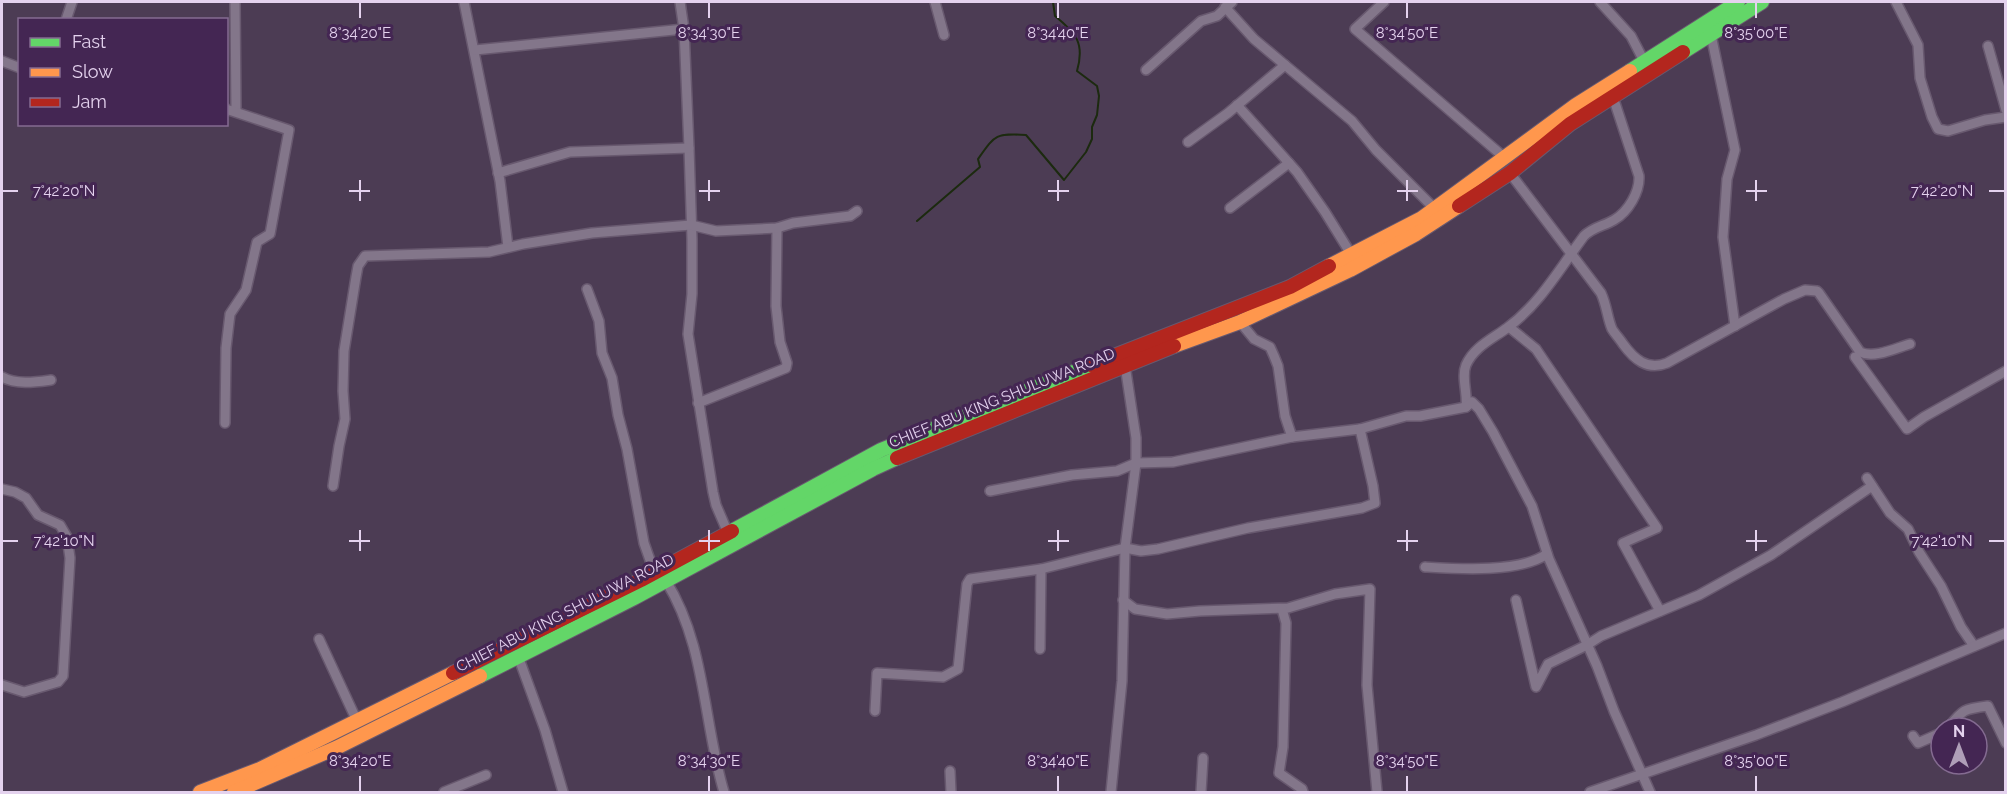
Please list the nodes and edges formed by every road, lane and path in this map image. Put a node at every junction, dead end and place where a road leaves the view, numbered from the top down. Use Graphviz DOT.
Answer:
graph roads {
  1 [pos="72,2"];
  2 [pos="235,2"];
  3 [pos="464,2"];
  4 [pos="680,2"];
  5 [pos="935,2"];
  6 [pos="1384,2"];
  7 [pos="1600,2"];
  8 [pos="1738,2"];
  9 [pos="1762,2"];
  10 [pos="1896,2"];
  11 [pos="1229,4"];
  12 [pos="67,18"];
  13 [pos="1709,28"];
  14 [pos="684,29"];
  15 [pos="944,35"];
  16 [pos="1988,46"];
  17 [pos="474,50"];
  18 [pos="2,61"];
  19 [pos="1644,61"];
  20 [pos="1285,65"];
  21 [pos="18,67"];
  22 [pos="1146,70"];
  23 [pos="1613,97"];
  24 [pos="1238,105"];
  25 [pos="231,110"];
  26 [pos="2006,110"];
  27 [pos="2006,117"];
  28 [pos="1188,142"];
  29 [pos="689,148"];
  30 [pos="1505,158"];
  31 [pos="1289,163"];
  32 [pos="498,173"];
  33 [pos="1510,173"];
  34 [pos="1230,208"];
  35 [pos="1435,208"];
  36 [pos="857,211"];
  37 [pos="691,225"];
  38 [pos="777,228"];
  39 [pos="508,247"];
  40 [pos="1351,254"];
  41 [pos="1570,254"];
  42 [pos="587,289"];
  43 [pos="1240,322"];
  44 [pos="1735,326"];
  45 [pos="1509,327"];
  46 [pos="1165,343"];
  47 [pos="1910,344"];
  48 [pos="1856,357"];
  49 [pos="1125,365"];
  50 [pos="2006,371"];
  51 [pos="2,377"];
  52 [pos="51,380"];
  53 [pos="1469,401"];
  54 [pos="698,403"];
  55 [pos="225,423"];
  56 [pos="1360,429"];
  57 [pos="1293,437"];
  58 [pos="1136,463"];
  59 [pos="333,486"];
  60 [pos="2,489"];
  61 [pos="990,491"];
  62 [pos="728,533"];
  63 [pos="1125,548"];
  64 [pos="1547,554"];
  65 [pos="1425,567"];
  66 [pos="1041,569"];
  67 [pos="660,580"];
  68 [pos="1123,600"];
  69 [pos="1516,600"];
  70 [pos="1282,609"];
  71 [pos="1660,611"];
  72 [pos="2006,633"];
  73 [pos="319,639"];
  74 [pos="1587,645"];
  75 [pos="1974,646"];
  76 [pos="1040,649"];
  77 [pos="518,656"];
  78 [pos="2,685"];
  79 [pos="875,711"];
  80 [pos="1956,716"];
  81 [pos="357,721"];
  82 [pos="331,734"];
  83 [pos="1913,736"];
  84 [pos="1929,738"];
  85 [pos="2006,743"];
  86 [pos="336,748"];
  87 [pos="1203,758"];
  88 [pos="950,771"];
  89 [pos="1642,774"];
  90 [pos="486,775"];
  91 [pos="200,792"];
  92 [pos="234,792"];
  93 [pos="444,792"];
  94 [pos="563,792"];
  95 [pos="724,792"];
  96 [pos="951,792"];
  97 [pos="1111,792"];
  98 [pos="1201,792"];
  99 [pos="1303,792"];
  100 [pos="1377,792"];
  101 [pos="1590,792"];
  102 [pos="1650,792"];
  1 -- 12 [label="street"];
  2 -- 25 [label="street"];
  3 -- 17 [label="street"];
  4 -- 14 [label="street"];
  5 -- 15 [label="street"];
  6 -- 30 [label="street"];
  7 -- 19 [label="street"];
  8 -- 13 [label="street"];
  9 -- 13 [label="street, CHIEF ABU KING SHULUWA ROAD"];
  10 -- 27 [label="street"];
  11 -- 20 [label="street"];
  11 -- 22 [label="street"];
  13 -- 19 [label="street"];
  13 -- 23 [label="street, CHIEF ABU KING SHULUWA ROAD"];
  13 -- 44 [label="street"];
  14 -- 17 [label="street"];
  14 -- 29 [label="street"];
  16 -- 26 [label="street"];
  17 -- 32 [label="street"];
  18 -- 21 [label="street"];
  19 -- 30 [label="street"];
  20 -- 24 [label="street"];
  20 -- 35 [label="street"];
  23 -- 33 [label="street, CHIEF ABU KING SHULUWA ROAD"];
  23 -- 41 [label="street"];
  24 -- 28 [label="street"];
  24 -- 31 [label="street"];
  25 -- 55 [label="street"];
  29 -- 32 [label="street"];
  29 -- 37 [label="street"];
  30 -- 35 [label="street"];
  31 -- 34 [label="street"];
  31 -- 40 [label="street"];
  32 -- 39 [label="street"];
  33 -- 41 [label="street"];
  33 -- 43 [label="street, CHIEF ABU KING SHULUWA ROAD"];
  35 -- 40 [label="street"];
  36 -- 38 [label="street"];
  37 -- 38 [label="street"];
  37 -- 39 [label="street"];
  37 -- 54 [label="street"];
  38 -- 54 [label="street"];
  39 -- 59 [label="street"];
  40 -- 46 [label="street"];
  41 -- 44 [label="street"];
  41 -- 45 [label="street"];
  42 -- 67 [label="street"];
  43 -- 46 [label="street, CHIEF ABU KING SHULUWA ROAD"];
  43 -- 57 [label="street"];
  44 -- 47 [label="street"];
  45 -- 53 [label="street"];
  45 -- 71 [label="street"];
  46 -- 49 [label="street, CHIEF ABU KING SHULUWA ROAD"];
  46 -- 62 [label="street"];
  48 -- 50 [label="street"];
  49 -- 58 [label="street"];
  49 -- 67 [label="street, CHIEF ABU KING SHULUWA ROAD"];
  51 -- 52 [label="street"];
  53 -- 56 [label="street"];
  53 -- 64 [label="street"];
  54 -- 62 [label="street"];
  56 -- 57 [label="street"];
  56 -- 63 [label="street"];
  57 -- 58 [label="street"];
  58 -- 61 [label="street"];
  58 -- 63 [label="street"];
  60 -- 78 [label="street"];
  62 -- 67 [label="street"];
  63 -- 66 [label="street"];
  63 -- 68 [label="street"];
  64 -- 65 [label="street"];
  64 -- 74 [label="street"];
  66 -- 76 [label="street"];
  66 -- 79 [label="street"];
  67 -- 77 [label="street, CHIEF ABU KING SHULUWA ROAD"];
  67 -- 81 [label="street"];
  67 -- 95 [label="street"];
  68 -- 70 [label="street"];
  68 -- 97 [label="street"];
  69 -- 74 [label="street"];
  70 -- 99 [label="street"];
  70 -- 100 [label="street"];
  71 -- 74 [label="street"];
  71 -- 75 [label="street"];
  72 -- 75 [label="street"];
  73 -- 81 [label="street"];
  74 -- 89 [label="street"];
  75 -- 89 [label="street"];
  77 -- 86 [label="street, CHIEF ABU KING SHULUWA ROAD"];
  77 -- 94 [label="street"];
  80 -- 85 [label="street"];
  81 -- 82 [label="street"];
  82 -- 86 [label="street"];
  82 -- 91 [label="street"];
  83 -- 84 [label="street"];
  86 -- 92 [label="street, CHIEF ABU KING SHULUWA ROAD"];
  87 -- 98 [label="street"];
  88 -- 96 [label="street"];
  89 -- 101 [label="street"];
  89 -- 102 [label="street"];
  90 -- 93 [label="street"];
}
